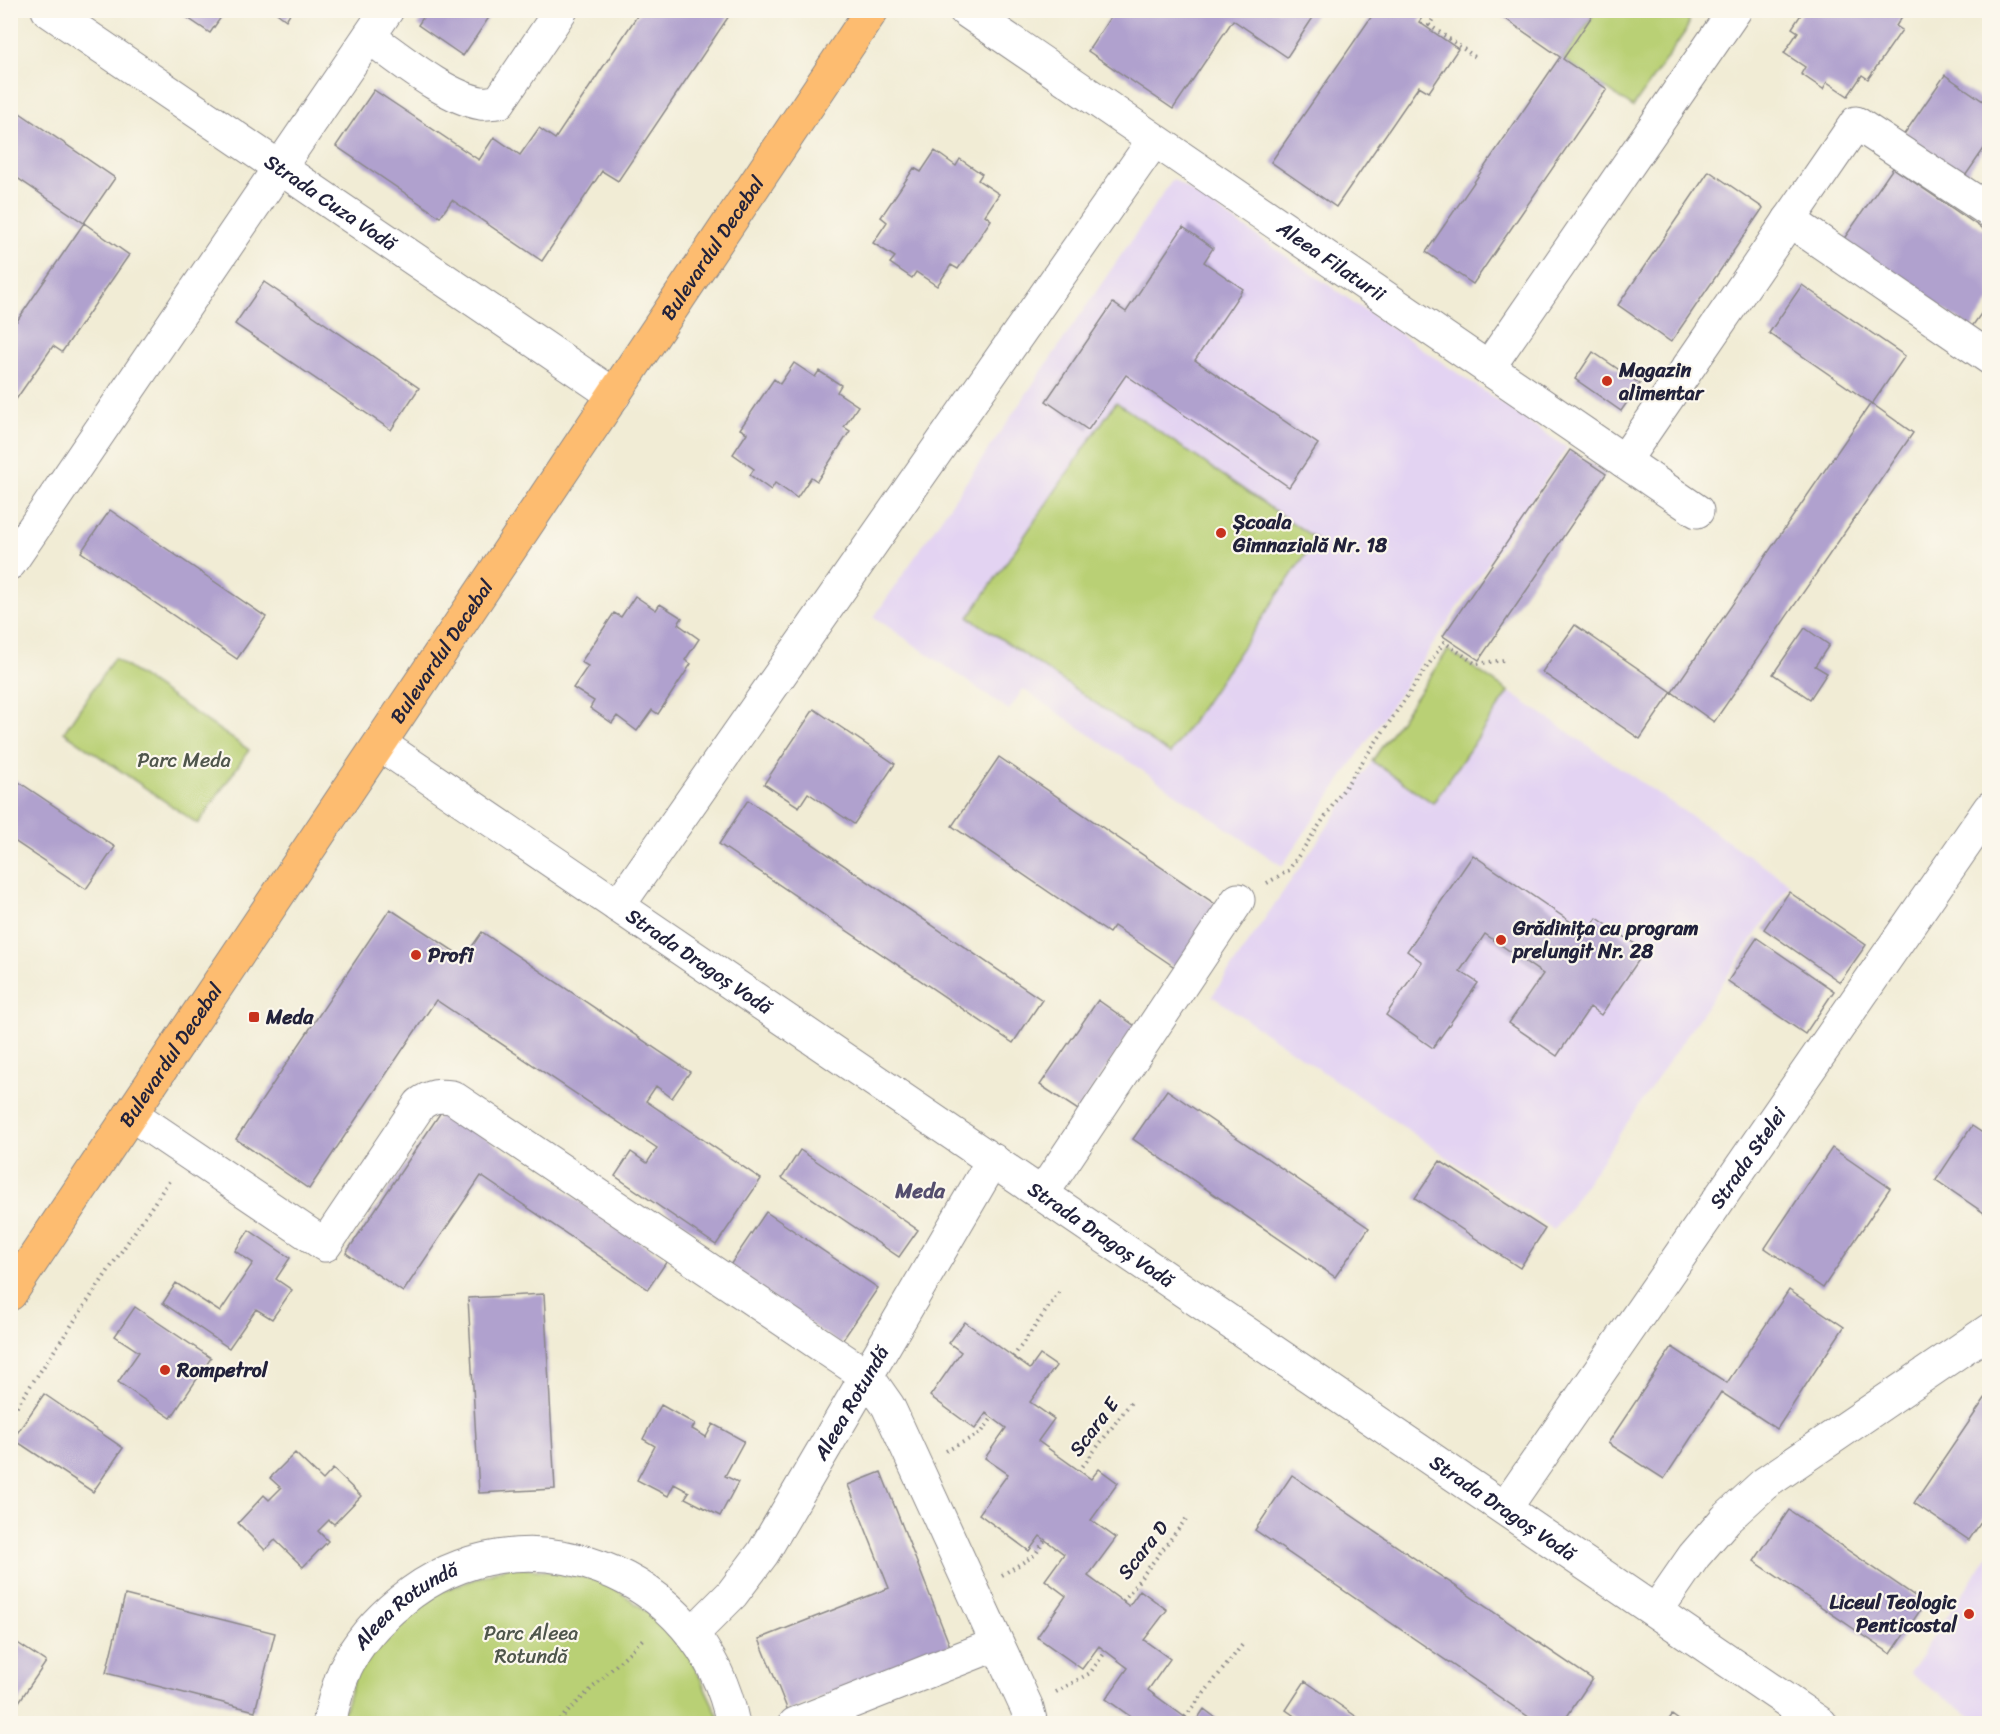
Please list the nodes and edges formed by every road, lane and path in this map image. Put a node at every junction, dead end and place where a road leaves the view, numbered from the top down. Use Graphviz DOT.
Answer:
graph roads {
  1 [pos="48,10"];
  2 [pos="387,10"];
  3 [pos="561,10"];
  4 [pos="872,10"];
  5 [pos="965,10"];
  6 [pos="1439,10"];
  7 [pos="1731,12"];
  8 [pos="369,37"];
  9 [pos="1478,59"];
  10 [pos="1154,140"];
  11 [pos="280,168"];
  12 [pos="1989,211"];
  13 [pos="1790,220"];
  14 [pos="1989,358"];
  15 [pos="1488,368"];
  16 [pos="614,395"];
  17 [pos="1624,460"];
  18 [pos="1697,511"];
  19 [pos="10,563"];
  20 [pos="1504,660"];
  21 [pos="380,744"];
  22 [pos="1989,808"];
  23 [pos="1238,900"];
  24 [pos="618,906"];
  25 [pos="131,1114"];
  26 [pos="188,1153"];
  27 [pos="993,1160"];
  28 [pos="1042,1194"];
  29 [pos="1060,1291"];
  30 [pos="10,1294"];
  31 [pos="1989,1330"];
  32 [pos="1013,1357"];
  33 [pos="867,1376"];
  34 [pos="1132,1401"];
  35 [pos="10,1416"];
  36 [pos="992,1418"];
  37 [pos="916,1467"];
  38 [pos="1079,1471"];
  39 [pos="1506,1508"];
  40 [pos="1186,1519"];
  41 [pos="1045,1540"];
  42 [pos="974,1592"];
  43 [pos="1123,1600"];
  44 [pos="1656,1611"];
  45 [pos="682,1622"];
  46 [pos="997,1644"];
  47 [pos="1243,1644"];
  48 [pos="1106,1651"];
  49 [pos="1029,1716"];
  50 [pos="1185,1717"];
  51 [pos="329,1724"];
  52 [pos="555,1724"];
  53 [pos="733,1724"];
  54 [pos="795,1724"];
  55 [pos="1821,1724"];
  1 -- 11 [label="street, Strada Cuza Vodă"];
  2 -- 8 [label="street"];
  3 -- 8 [label="street"];
  4 -- 16 [label="main road, Bulevardul Decebal"];
  5 -- 10 [label="street, Aleea Filaturii"];
  6 -- 9 [label="path"];
  7 -- 15 [label="street"];
  8 -- 11 [label="street"];
  10 -- 15 [label="street, Aleea Filaturii"];
  10 -- 24 [label="street"];
  11 -- 16 [label="street, Strada Cuza Vodă"];
  11 -- 19 [label="street"];
  12 -- 13 [label="street"];
  13 -- 14 [label="street"];
  13 -- 17 [label="street"];
  15 -- 17 [label="street, Aleea Filaturii"];
  16 -- 21 [label="main road, Bulevardul Decebal"];
  17 -- 18 [label="street, Aleea Filaturii"];
  20 -- 23 [label="path"];
  21 -- 24 [label="street, Strada Dragoș Vodă"];
  21 -- 25 [label="main road, Bulevardul Decebal"];
  22 -- 39 [label="street, Strada Stelei"];
  23 -- 28 [label="street"];
  24 -- 27 [label="street, Strada Dragoș Vodă"];
  25 -- 26 [label="street"];
  25 -- 30 [label="main road, Bulevardul Decebal"];
  26 -- 33 [label="street"];
  26 -- 35 [label="path"];
  27 -- 28 [label="street, Strada Dragoș Vodă"];
  27 -- 33 [label="street, Aleea Rotundă"];
  28 -- 39 [label="street, Strada Dragoș Vodă"];
  29 -- 32 [label="path"];
  31 -- 44 [label="street"];
  33 -- 37 [label="street"];
  33 -- 45 [label="street, Aleea Rotundă"];
  34 -- 38 [label="path, Scara E"];
  36 -- 37 [label="path"];
  37 -- 42 [label="street"];
  39 -- 44 [label="street, Strada Dragoș Vodă"];
  40 -- 43 [label="path, Scara D"];
  41 -- 42 [label="path"];
  42 -- 46 [label="street"];
  44 -- 55 [label="street, Strada Dragoș Vodă"];
  45 -- 51 [label="street, Aleea Rotundă"];
  45 -- 52 [label="path"];
  45 -- 53 [label="street, Aleea Rotundă"];
  46 -- 49 [label="street"];
  46 -- 54 [label="street"];
  47 -- 50 [label="path"];
  48 -- 49 [label="path"];
}
